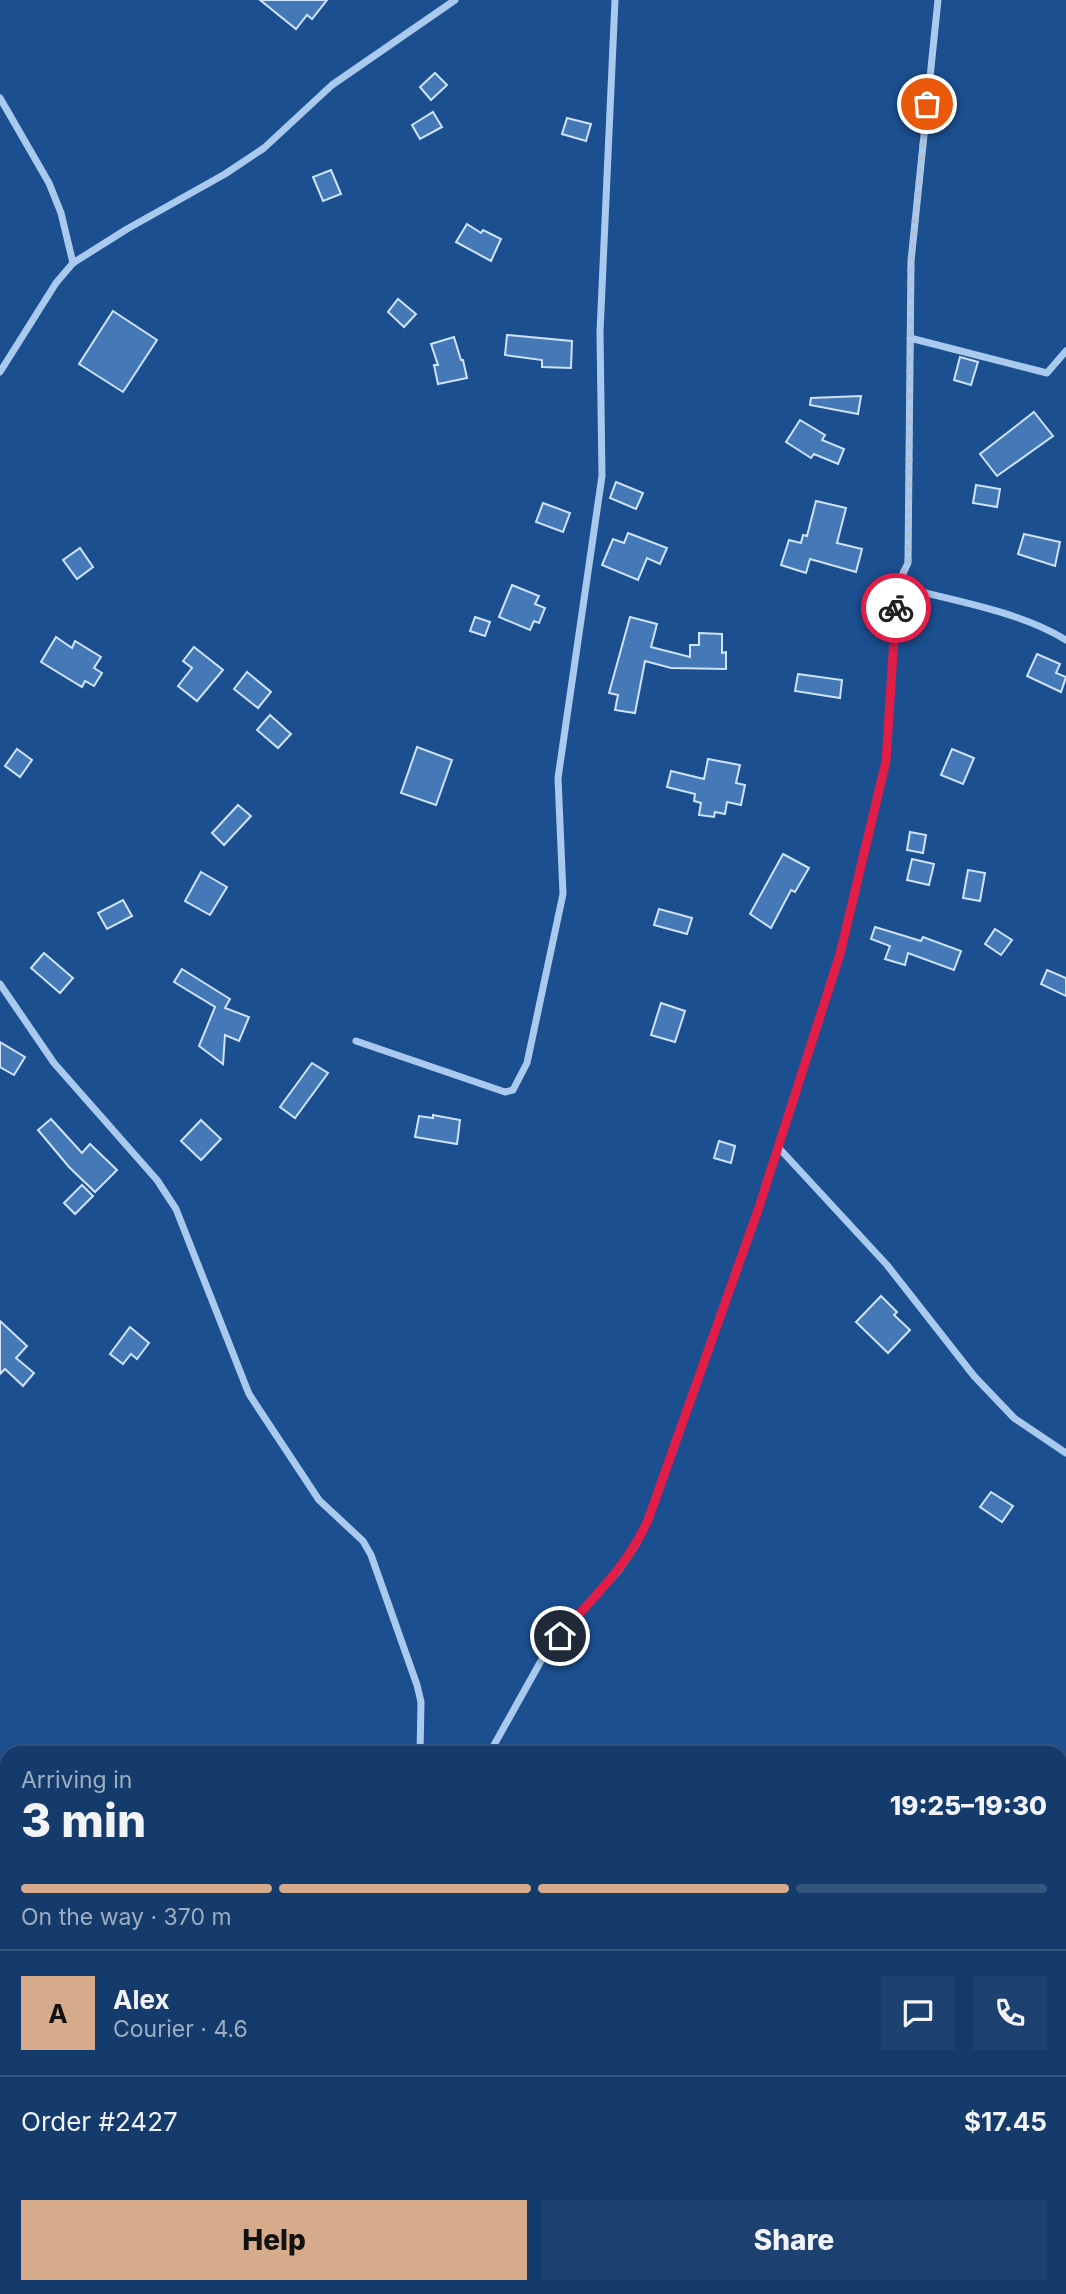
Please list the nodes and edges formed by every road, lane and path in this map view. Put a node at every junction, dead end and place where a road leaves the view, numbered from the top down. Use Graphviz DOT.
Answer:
graph roads {
  1 [pos="455,0"];
  2 [pos="615,0"];
  3 [pos="938,0"];
  4 [pos="0,98"];
  5 [pos="73,263"];
  6 [pos="910,338"];
  7 [pos="1066,351"];
  8 [pos="0,372"];
  9 [pos="897,586"];
  10 [pos="1066,640"];
  11 [pos="0,984"];
  12 [pos="356,1041"];
  13 [pos="778,1147"];
  14 [pos="1066,1453"];
  15 [pos="420,1746"];
  16 [pos="493,1746"];
  1 -- 5 [label="street"];
  2 -- 12 [label="street"];
  3 -- 6 [label="street"];
  4 -- 5 [label="street"];
  5 -- 8 [label="street"];
  6 -- 7 [label="street"];
  6 -- 9 [label="street"];
  9 -- 10 [label="street"];
  9 -- 13 [label="street"];
  11 -- 15 [label="street"];
  13 -- 14 [label="street"];
  13 -- 16 [label="street"];
}
